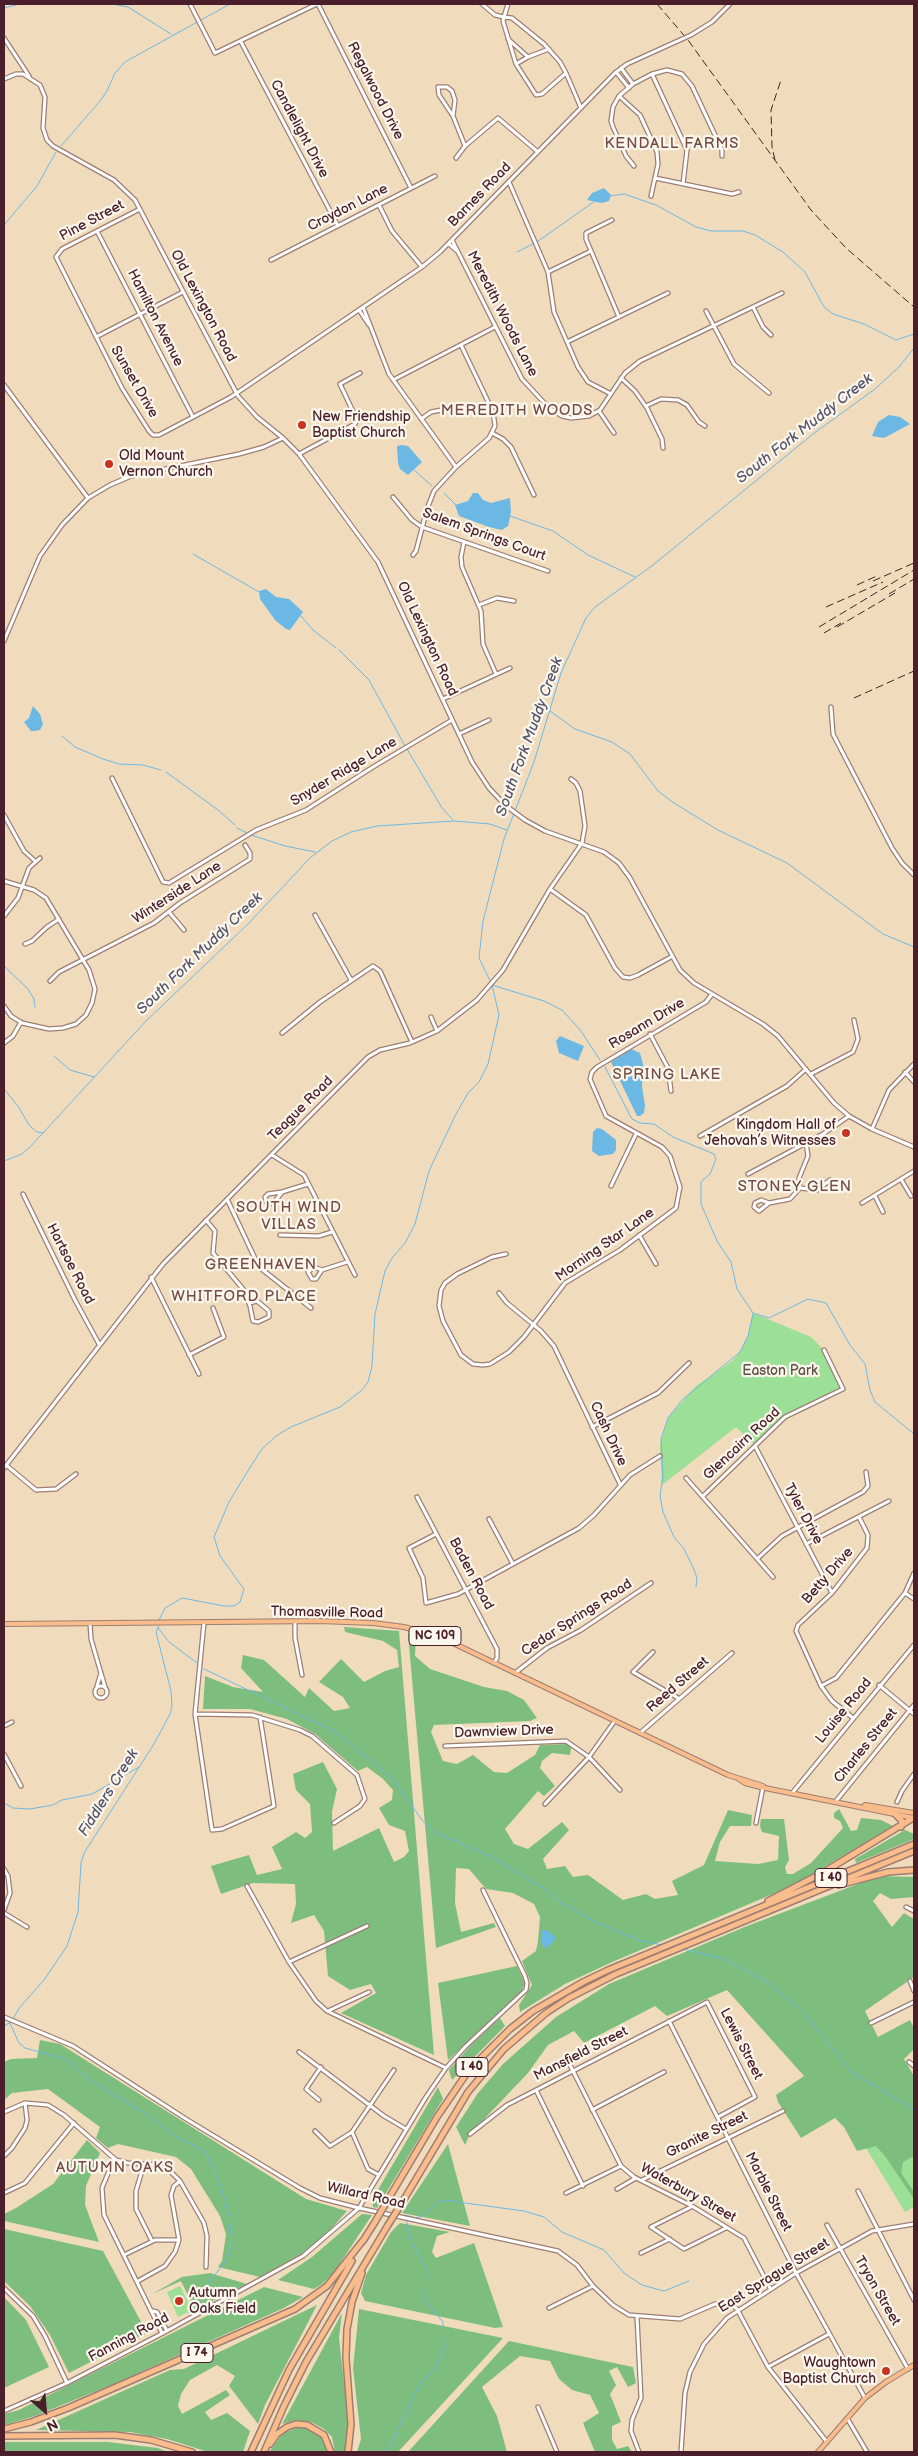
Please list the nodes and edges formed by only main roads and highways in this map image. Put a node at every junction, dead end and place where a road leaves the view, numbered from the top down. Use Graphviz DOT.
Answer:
graph roads {
  1 [pos="4,1624"];
  2 [pos="858,1805"];
  3 [pos="895,1814"];
  4 [pos="914,1816"];
  5 [pos="901,1827"];
  6 [pos="914,1844"];
  7 [pos="914,1851"];
  8 [pos="914,1870"];
  9 [pos="820,1890"];
  10 [pos="747,1913"];
  11 [pos="365,2238"];
  12 [pos="367,2261"];
  13 [pos="914,2365"];
  14 [pos="4,2429"];
  15 [pos="4,2436"];
  16 [pos="192,2452"];
  17 [pos="251,2452"];
  18 [pos="264,2452"];
  19 [pos="331,2452"];
  20 [pos="348,2452"];
  21 [pos="818,2452"];
  1 -- 2 [label="main road, Thomasville Road / NC 109"];
  2 -- 3 [label="main road, Thomasville Road / NC 109"];
  2 -- 4 [label="main road, Thomasville Road / NC 109"];
  3 -- 4 [label="main road, Thomasville Road / NC 109"];
  3 -- 5 [label="highway"];
  4 -- 5 [label="highway"];
  5 -- 10 [label="highway"];
  6 -- 10 [label="highway, I 40"];
  7 -- 9 [label="highway, I 40"];
  8 -- 9 [label="highway"];
  9 -- 12 [label="highway, I 40, bridge"];
  10 -- 11 [label="highway, I 40, bridge"];
  11 -- 14 [label="highway, I 74"];
  11 -- 17 [label="highway, I 40"];
  12 -- 18 [label="highway, I 40"];
  12 -- 20 [label="highway"];
  13 -- 21 [label="main road"];
  15 -- 16 [label="highway"];
  18 -- 19 [label="highway"];
}
